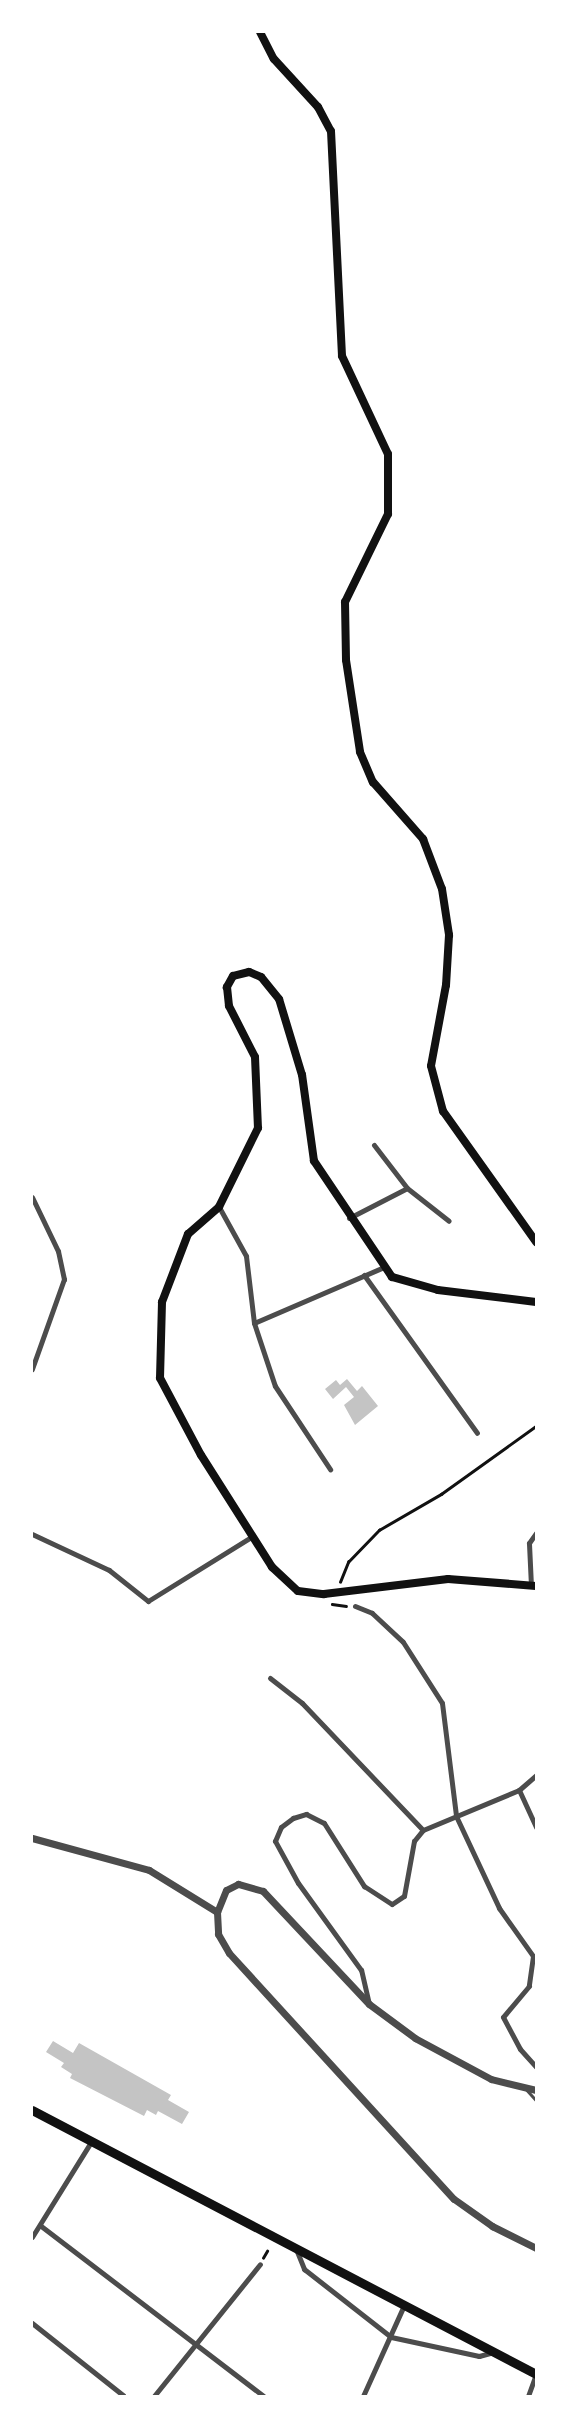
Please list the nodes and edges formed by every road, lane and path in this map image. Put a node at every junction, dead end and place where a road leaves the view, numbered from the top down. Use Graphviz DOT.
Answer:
graph roads {
  1 [pos="260,32"];
  2 [pos="374,1146"];
  3 [pos="407,1188"];
  4 [pos="32,1197"];
  5 [pos="219,1208"];
  6 [pos="349,1218"];
  7 [pos="449,1221"];
  8 [pos="537,1242"];
  9 [pos="384,1267"];
  10 [pos="364,1275"];
  11 [pos="537,1302"];
  12 [pos="254,1322"];
  13 [pos="32,1369"];
  14 [pos="537,1426"];
  15 [pos="477,1433"];
  16 [pos="330,1469"];
  17 [pos="537,1533"];
  18 [pos="32,1534"];
  19 [pos="253,1536"];
  20 [pos="534,1586"];
  21 [pos="338,1592"];
  22 [pos="332,1604"];
  23 [pos="355,1606"];
  24 [pos="270,1678"];
  25 [pos="537,1775"];
  26 [pos="519,1790"];
  27 [pos="456,1816"];
  28 [pos="537,1827"];
  29 [pos="423,1830"];
  30 [pos="32,1838"];
  31 [pos="217,1912"];
  32 [pos="369,2004"];
  33 [pos="537,2067"];
  34 [pos="527,2090"];
  35 [pos="537,2090"];
  36 [pos="537,2100"];
  37 [pos="32,2110"];
  38 [pos="91,2142"];
  39 [pos="41,2226"];
  40 [pos="32,2237"];
  41 [pos="537,2248"];
  42 [pos="296,2249"];
  43 [pos="260,2264"];
  44 [pos="404,2305"];
  45 [pos="32,2323"];
  46 [pos="391,2337"];
  47 [pos="194,2344"];
  48 [pos="495,2352"];
  49 [pos="536,2374"];
  50 [pos="124,2396"];
  51 [pos="154,2396"];
  52 [pos="263,2396"];
  53 [pos="363,2396"];
  54 [pos="528,2396"];
  1 -- 8 [label="main road"];
  2 -- 3 [label="street"];
  3 -- 6 [label="street"];
  3 -- 7 [label="street"];
  4 -- 13 [label="street"];
  5 -- 6 [label="main road"];
  5 -- 12 [label="street"];
  5 -- 19 [label="main road"];
  6 -- 9 [label="main road"];
  9 -- 10 [label="street"];
  9 -- 11 [label="main road"];
  10 -- 12 [label="street"];
  10 -- 15 [label="street"];
  12 -- 16 [label="street"];
  14 -- 21 [label="path"];
  17 -- 20 [label="street"];
  18 -- 19 [label="street"];
  19 -- 21 [label="main road"];
  20 -- 21 [label="main road"];
  22 -- 23 [label="path"];
  23 -- 27 [label="street"];
  24 -- 29 [label="street"];
  25 -- 26 [label="street"];
  26 -- 27 [label="street"];
  26 -- 28 [label="street"];
  27 -- 29 [label="street"];
  27 -- 33 [label="street"];
  29 -- 32 [label="street"];
  30 -- 31 [label="street"];
  31 -- 32 [label="street"];
  31 -- 41 [label="street"];
  32 -- 34 [label="street"];
  34 -- 35 [label="street"];
  34 -- 36 [label="lane"];
  37 -- 38 [label="main road"];
  38 -- 39 [label="street"];
  38 -- 42 [label="main road"];
  39 -- 40 [label="street"];
  39 -- 47 [label="street"];
  42 -- 44 [label="main road"];
  42 -- 46 [label="street"];
  43 -- 47 [label="street"];
  44 -- 46 [label="street"];
  44 -- 48 [label="main road"];
  45 -- 50 [label="street"];
  46 -- 48 [label="street"];
  46 -- 53 [label="street"];
  47 -- 51 [label="street"];
  47 -- 52 [label="street"];
  48 -- 49 [label="main road"];
  49 -- 54 [label="street"];
}
